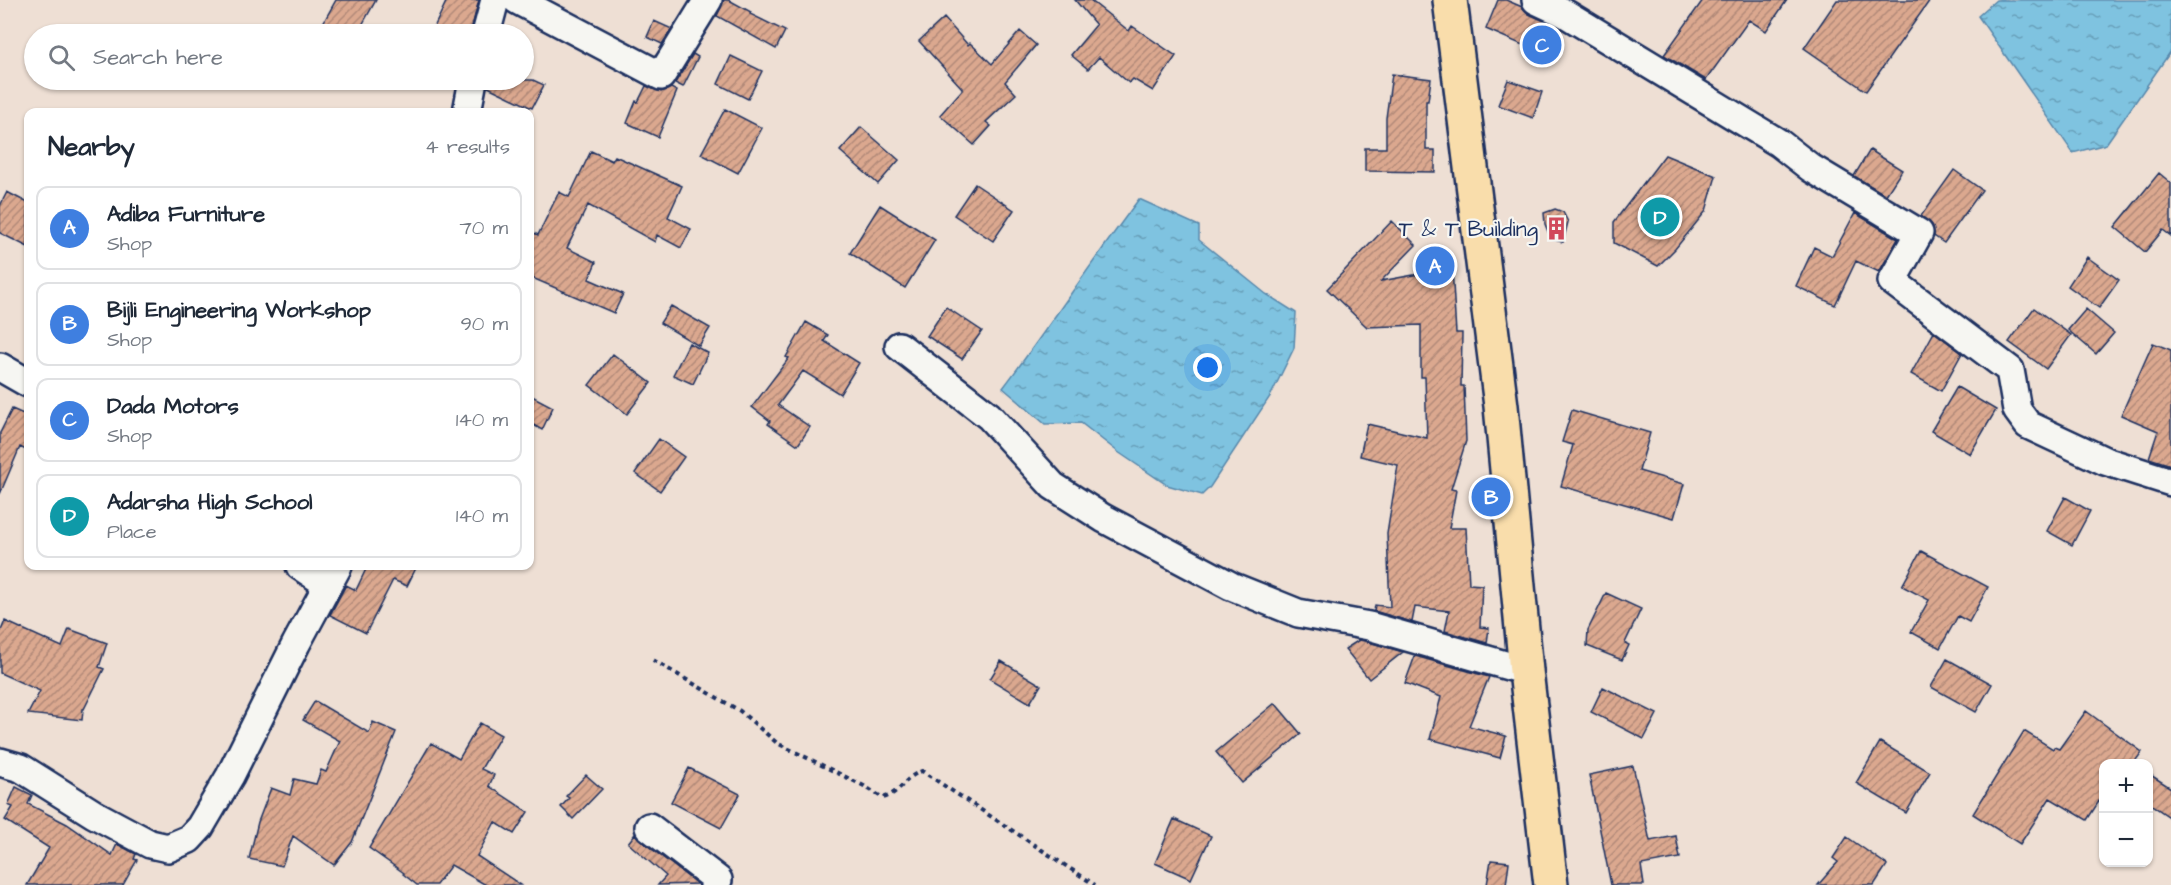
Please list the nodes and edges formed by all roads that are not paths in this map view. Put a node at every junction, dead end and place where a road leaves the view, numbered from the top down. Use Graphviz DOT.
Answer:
graph roads {
  1 [pos="495,0"];
  2 [pos="517,0"];
  3 [pos="708,0"];
  4 [pos="1450,0"];
  5 [pos="1536,0"];
  6 [pos="489,24"];
  7 [pos="472,90"];
  8 [pos="468,108"];
  9 [pos="899,346"];
  10 [pos="0,367"];
  11 [pos="24,381"];
  12 [pos="2171,482"];
  13 [pos="314,570"];
  14 [pos="332,575"];
  15 [pos="1526,671"];
  16 [pos="0,762"];
  17 [pos="649,827"];
  18 [pos="714,885"];
  19 [pos="1551,885"];
  1 -- 6 [label="street"];
  2 -- 3 [label="street"];
  4 -- 15 [label="main road"];
  5 -- 12 [label="street"];
  7 -- 8 [label="street"];
  9 -- 15 [label="street"];
  10 -- 11 [label="street"];
  13 -- 14 [label="street"];
  14 -- 16 [label="street"];
  15 -- 19 [label="main road"];
  17 -- 18 [label="street"];
}
